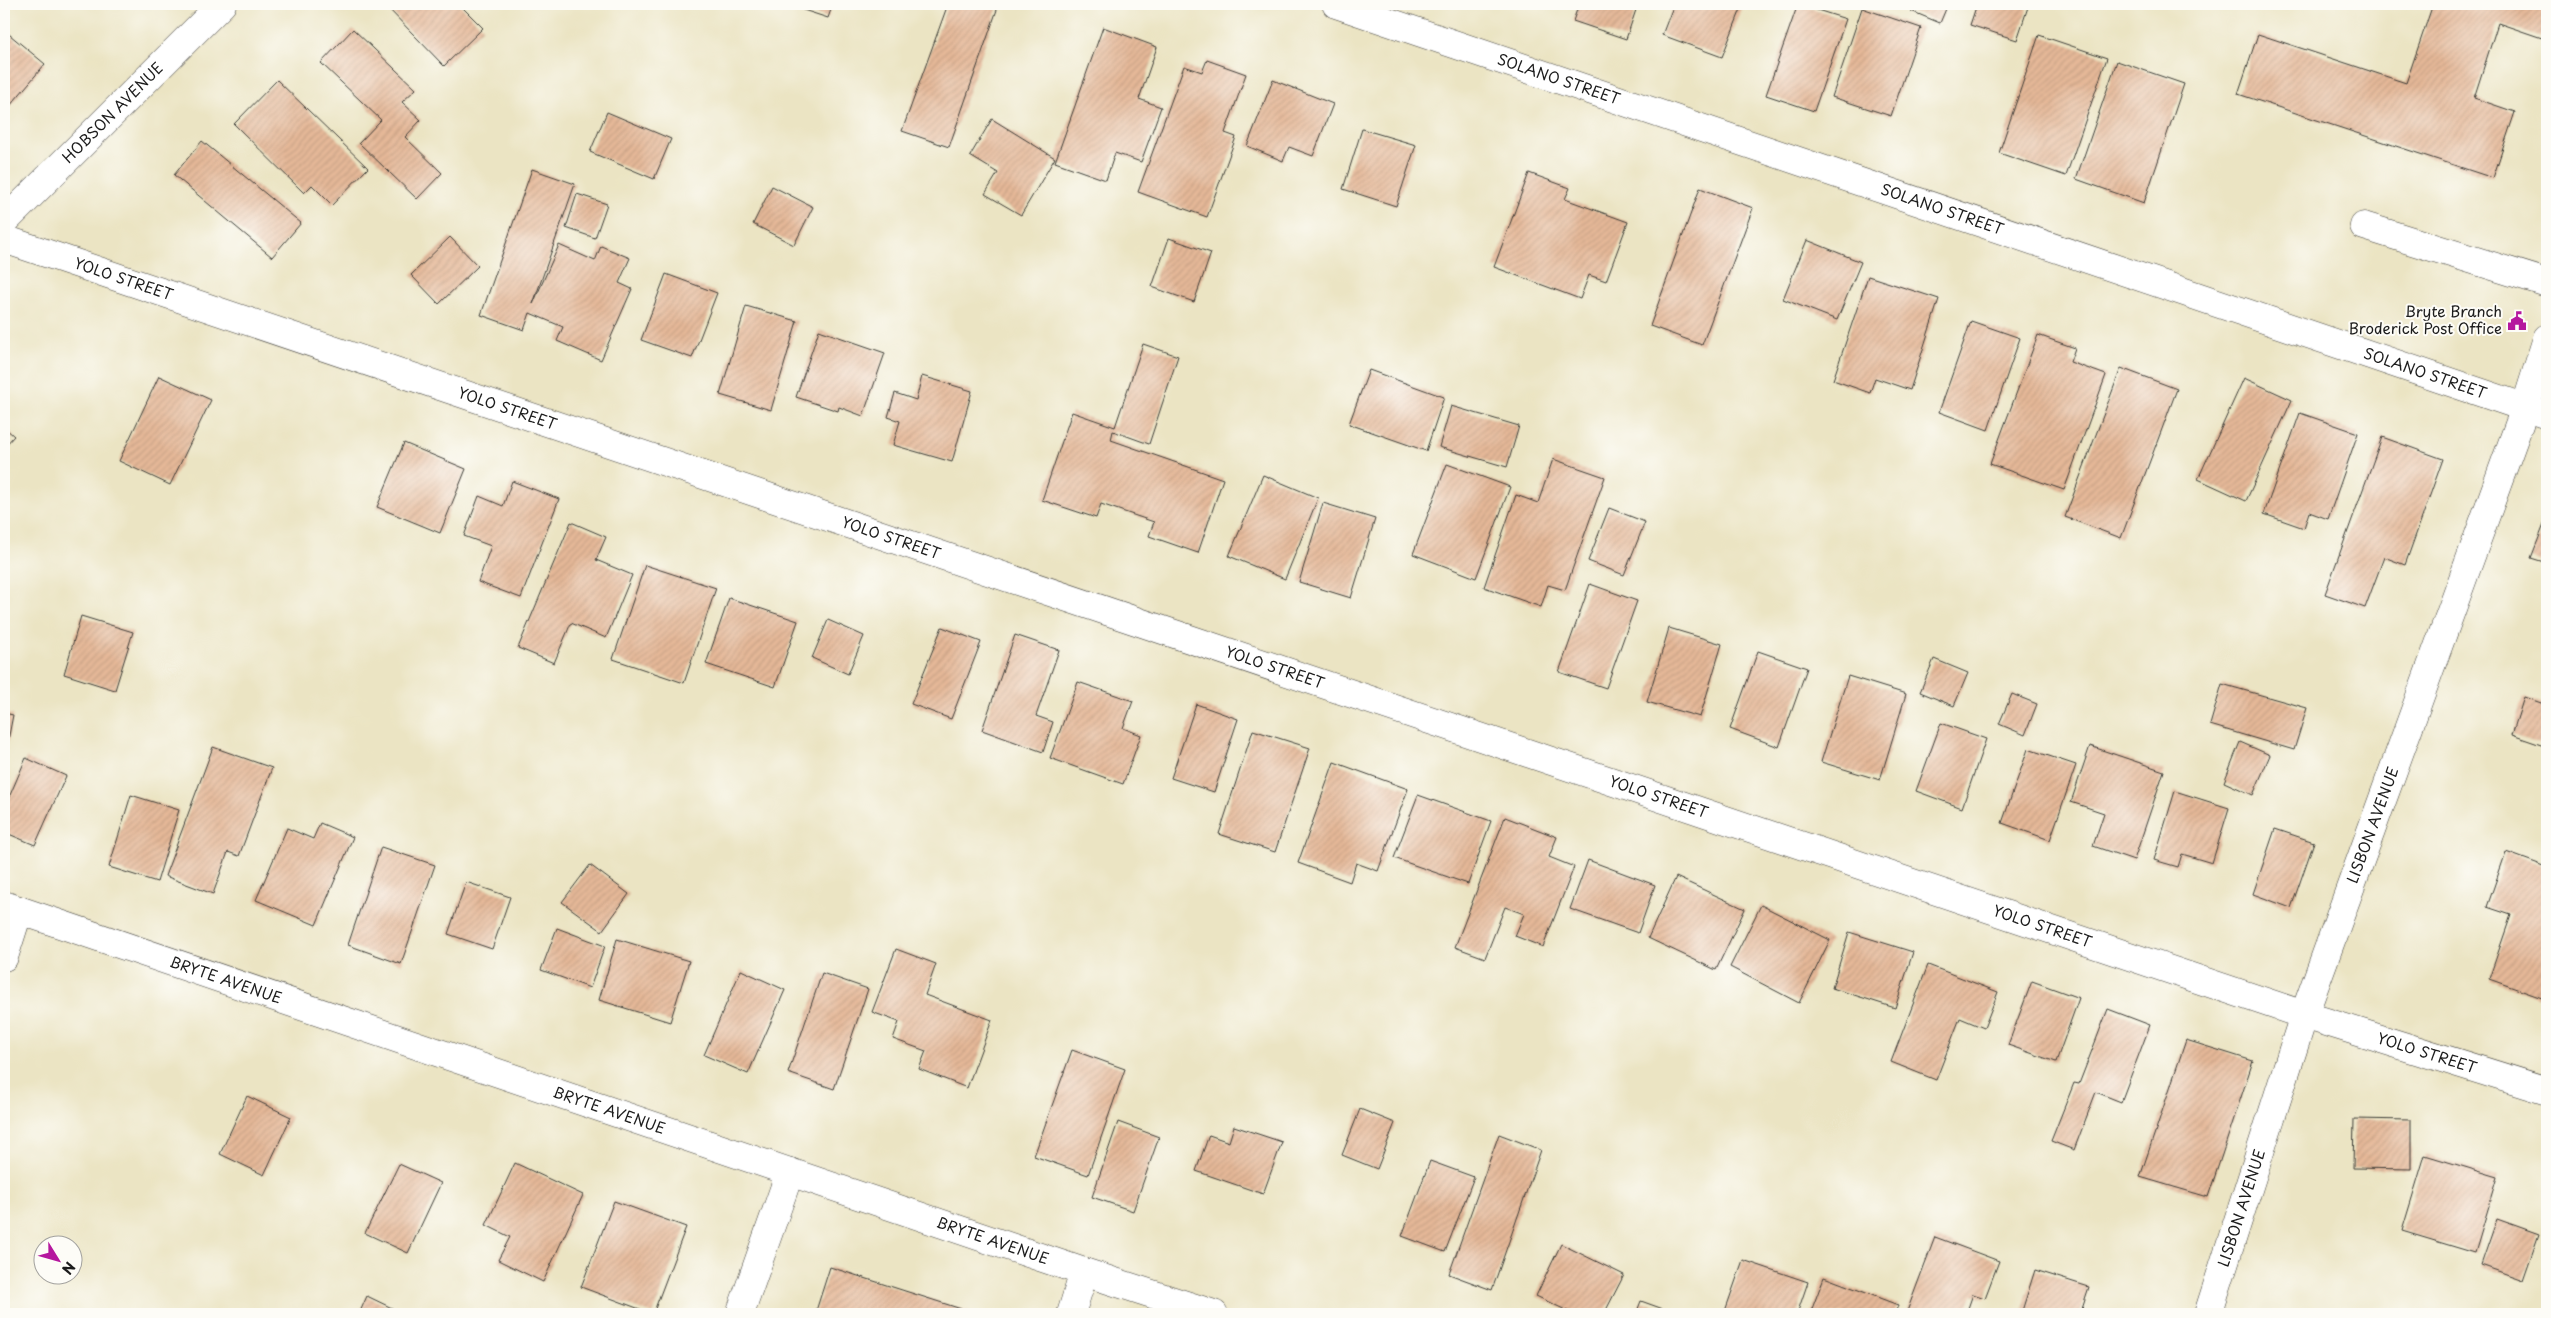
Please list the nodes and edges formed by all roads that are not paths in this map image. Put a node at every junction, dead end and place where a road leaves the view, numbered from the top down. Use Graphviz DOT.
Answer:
graph roads {
  1 [pos="222,4"];
  2 [pos="1336,4"];
  3 [pos="4,222"];
  4 [pos="2364,226"];
  5 [pos="4,239"];
  6 [pos="2547,282"];
  7 [pos="2547,338"];
  8 [pos="2536,411"];
  9 [pos="12,907"];
  10 [pos="4,956"];
  11 [pos="2304,1015"];
  12 [pos="2547,1091"];
  13 [pos="790,1172"];
  14 [pos="1084,1272"];
  15 [pos="740,1314"];
  16 [pos="1071,1314"];
  17 [pos="1214,1314"];
  18 [pos="2208,1314"];
  1 -- 3 [label="street, HOBSON AVENUE"];
  2 -- 8 [label="street, SOLANO STREET"];
  4 -- 6 [label="street"];
  5 -- 11 [label="street, YOLO STREET"];
  7 -- 8 [label="street, LISBON AVENUE"];
  8 -- 11 [label="street, LISBON AVENUE"];
  9 -- 10 [label="street"];
  9 -- 13 [label="street, BRYTE AVENUE"];
  11 -- 12 [label="street, YOLO STREET"];
  11 -- 18 [label="street, LISBON AVENUE"];
  13 -- 14 [label="street, BRYTE AVENUE"];
  13 -- 15 [label="street"];
  14 -- 16 [label="street"];
  14 -- 17 [label="street, BRYTE AVENUE"];
}
